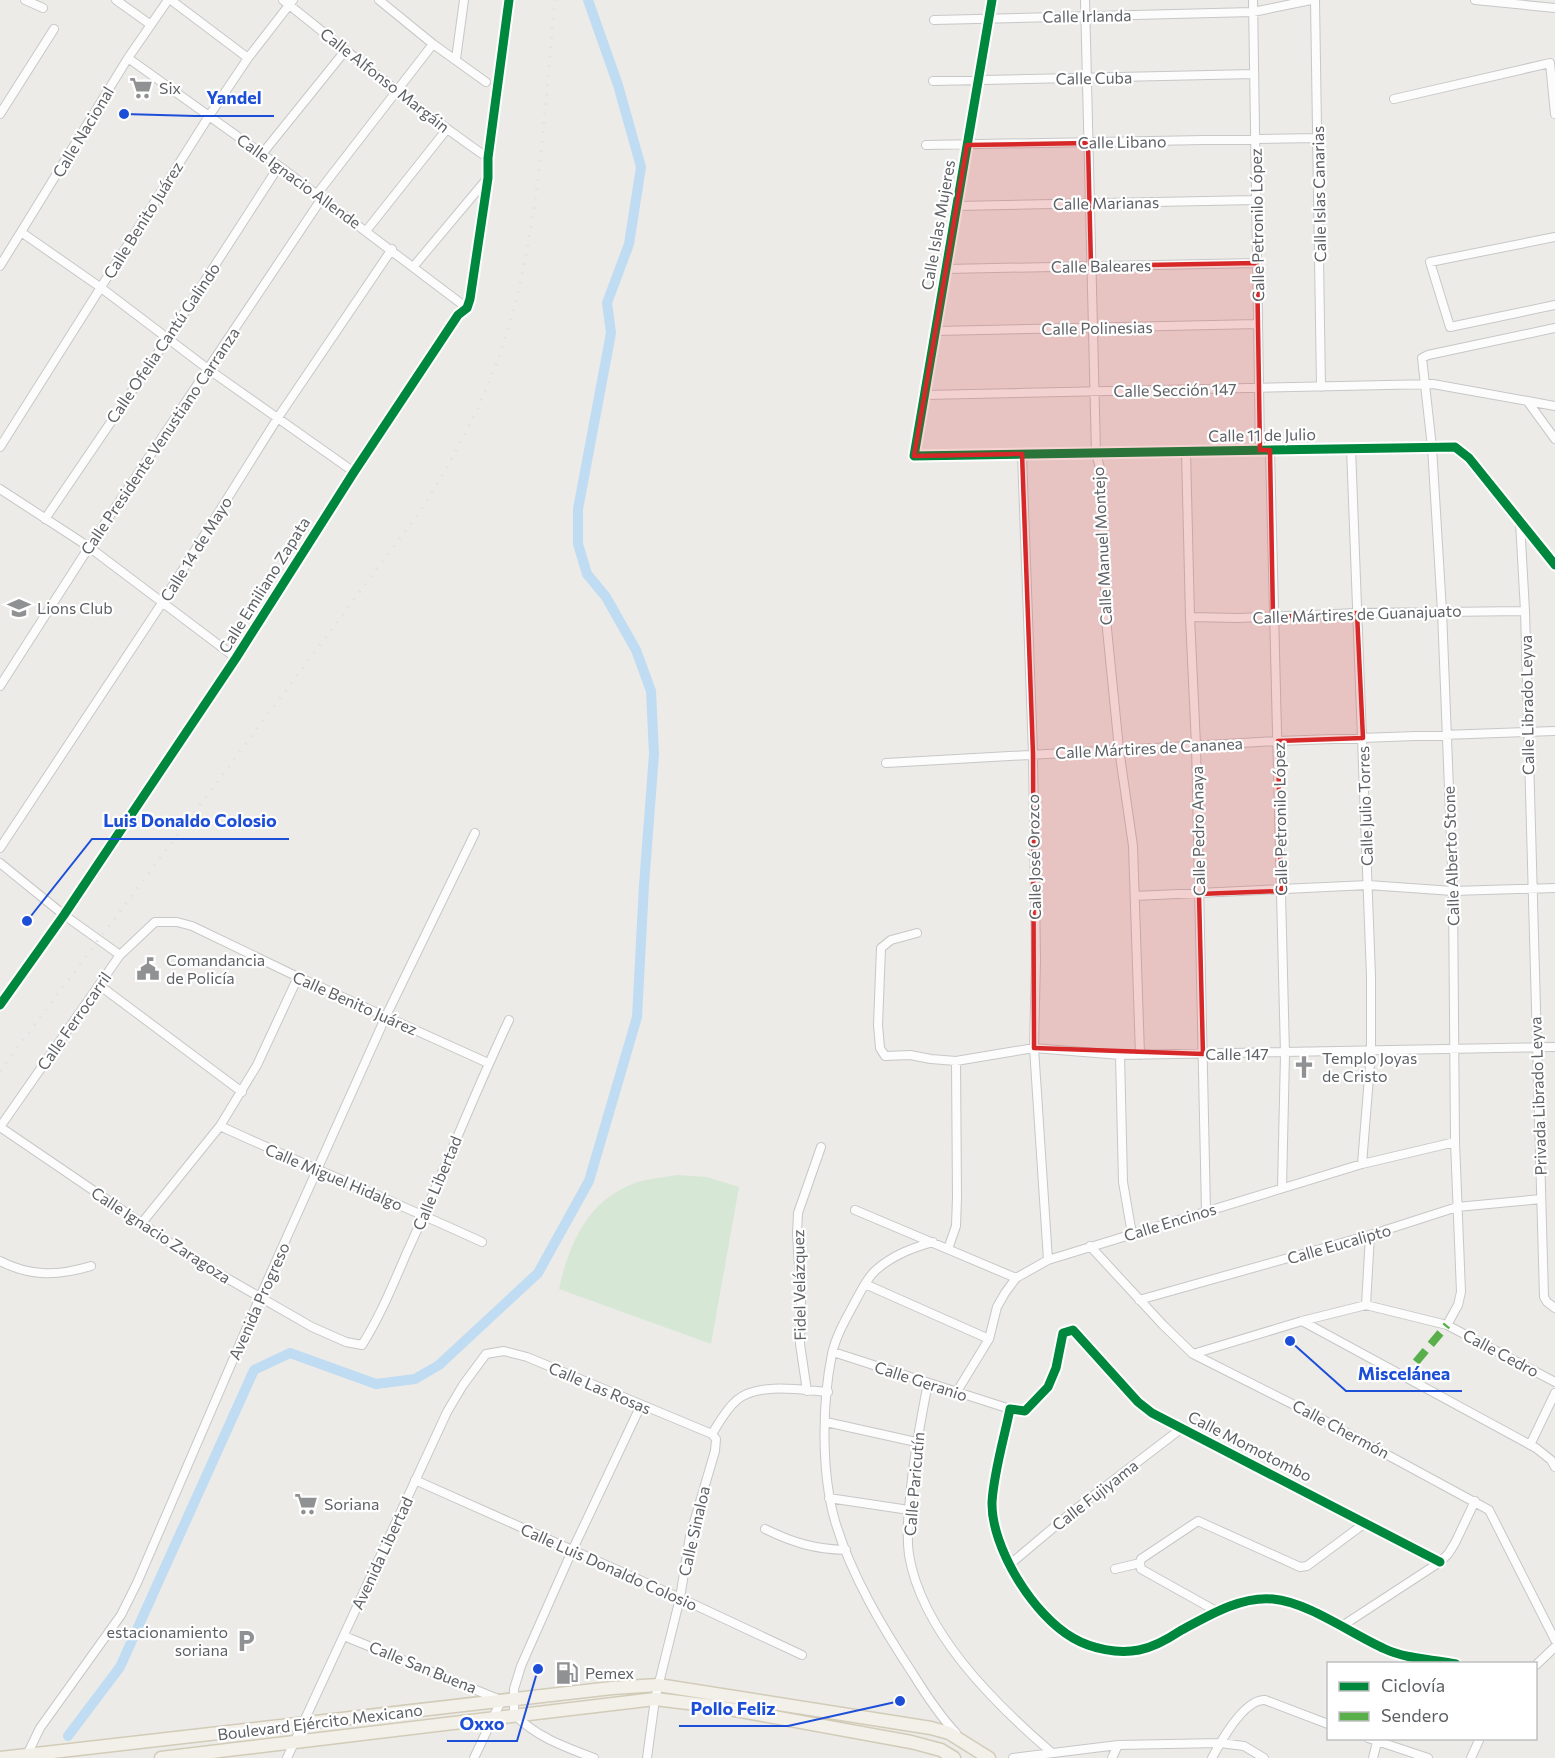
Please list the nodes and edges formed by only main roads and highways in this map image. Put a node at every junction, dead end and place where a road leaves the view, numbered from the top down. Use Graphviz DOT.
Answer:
graph roads {
  1 [pos="28,1756"];
  2 [pos="182,1757"];
  3 [pos="0,1758"];
  4 [pos="161,1758"];
  5 [pos="954,1758"];
  6 [pos="989,1758"];
  1 -- 3 [label="main road, Boulevard Ejército Mexicano"];
  1 -- 6 [label="main road, Boulevard Ejército Mexicano"];
  2 -- 4 [label="main road, Boulevard Ejército Mexicano"];
  2 -- 5 [label="main road, Boulevard Ejército Mexicano"];
}
